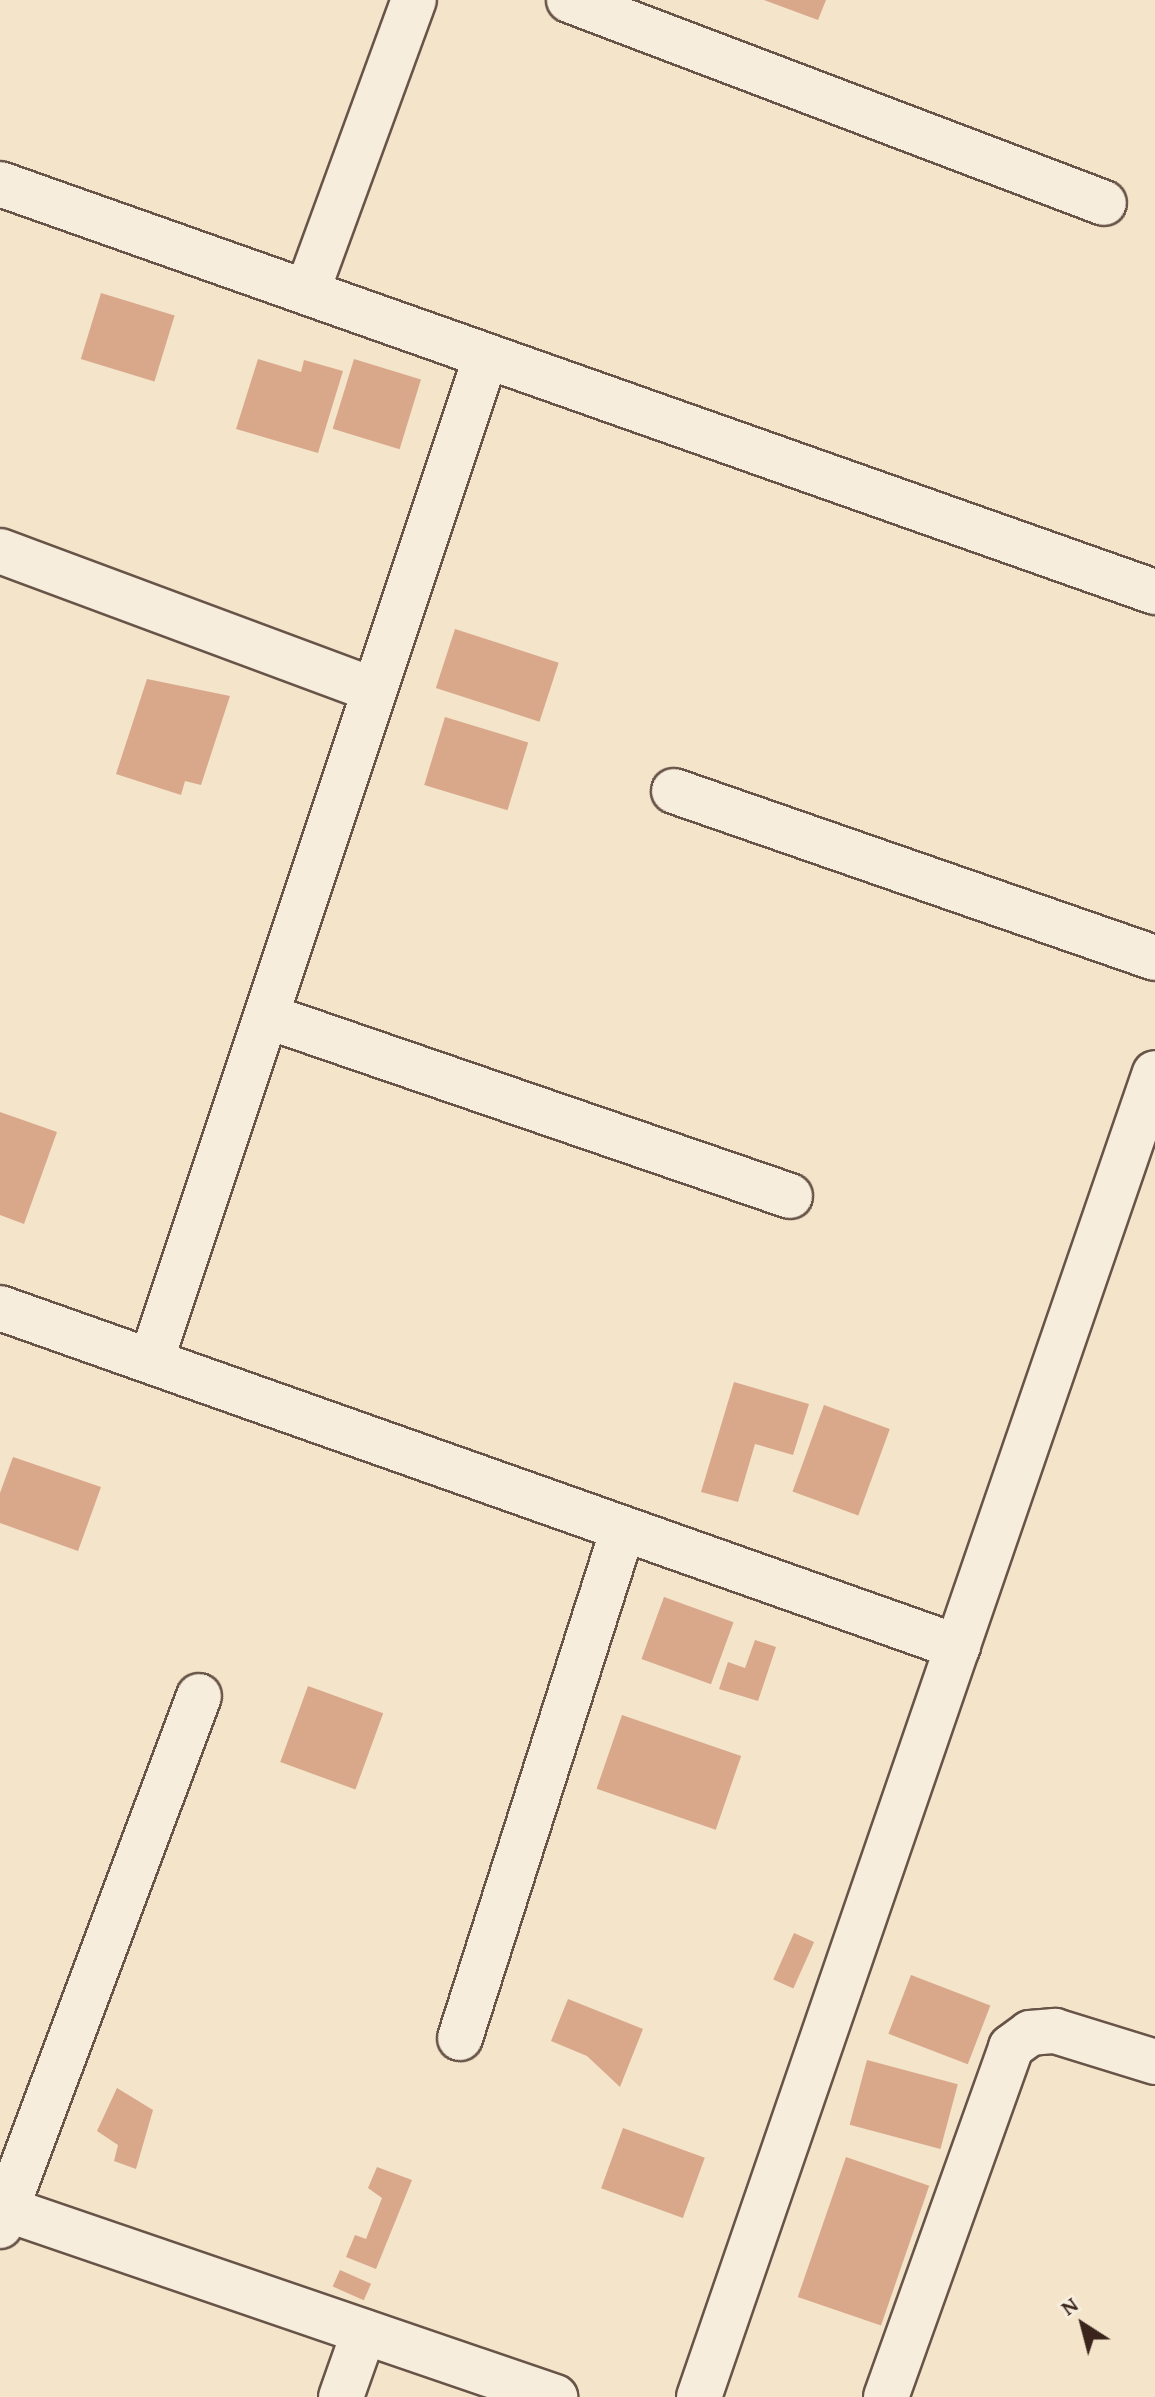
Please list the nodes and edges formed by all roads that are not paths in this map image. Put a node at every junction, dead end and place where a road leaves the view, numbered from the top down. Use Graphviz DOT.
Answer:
graph roads {
  1 [pos="414,0"];
  2 [pos="569,0"];
  3 [pos="0,184"];
  4 [pos="1104,203"];
  5 [pos="307,292"];
  6 [pos="486,356"];
  7 [pos="0,551"];
  8 [pos="1155,592"];
  9 [pos="374,690"];
  10 [pos="674,791"];
  11 [pos="1155,958"];
  12 [pos="266,1016"];
  13 [pos="1155,1073"];
  14 [pos="790,1196"];
  15 [pos="0,1308"];
  16 [pos="151,1361"];
  17 [pos="623,1529"];
  18 [pos="958,1647"];
  19 [pos="199,1696"];
  20 [pos="460,2038"];
  21 [pos="1155,2062"];
  22 [pos="2,2214"];
  23 [pos="364,2332"];
  24 [pos="341,2397"];
  25 [pos="555,2397"];
  26 [pos="699,2397"];
  27 [pos="886,2397"];
  1 -- 5 [label="street"];
  2 -- 4 [label="street"];
  3 -- 5 [label="street"];
  5 -- 6 [label="street"];
  6 -- 8 [label="street"];
  6 -- 9 [label="street"];
  7 -- 9 [label="street"];
  9 -- 12 [label="street"];
  10 -- 11 [label="street"];
  12 -- 14 [label="street"];
  12 -- 16 [label="street"];
  13 -- 18 [label="street"];
  15 -- 16 [label="street"];
  16 -- 17 [label="street"];
  17 -- 18 [label="street"];
  17 -- 20 [label="street"];
  18 -- 26 [label="street"];
  19 -- 22 [label="street"];
  21 -- 27 [label="street"];
  22 -- 23 [label="street"];
  23 -- 24 [label="street"];
  23 -- 25 [label="street"];
}
